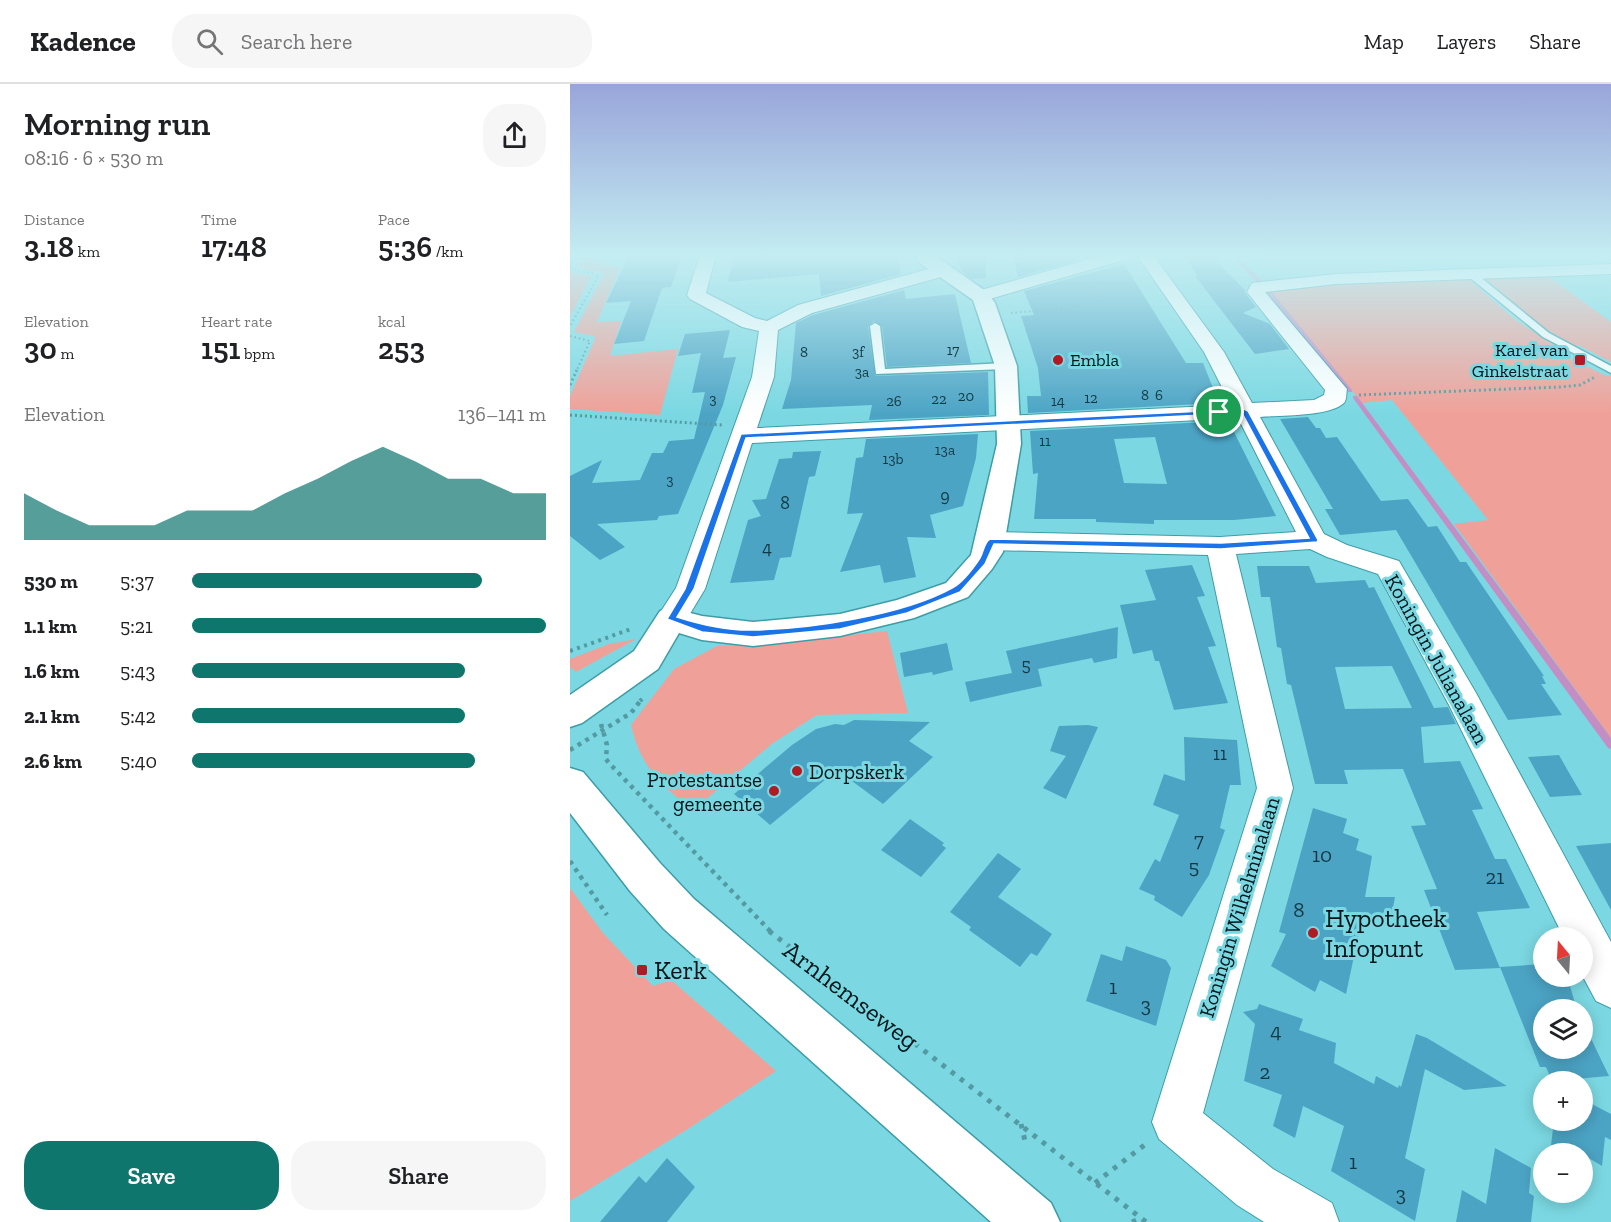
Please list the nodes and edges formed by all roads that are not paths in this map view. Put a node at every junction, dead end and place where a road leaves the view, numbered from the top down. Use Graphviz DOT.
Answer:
graph roads {
  1 [pos="721,308"];
  2 [pos="808,308"];
  3 [pos="986,308"];
  4 [pos="1183,308"];
  5 [pos="1271,308"];
  6 [pos="1513,308"];
  7 [pos="875,326"];
  8 [pos="769,327"];
  9 [pos="1006,366"];
  10 [pos="1611,369"];
  11 [pos="1244,411"];
  12 [pos="1009,422"];
  13 [pos="745,430"];
  14 [pos="1314,540"];
  15 [pos="990,541"];
  16 [pos="1221,546"];
  17 [pos="672,619"];
  18 [pos="570,688"];
  19 [pos="570,713"];
  20 [pos="570,784"];
  21 [pos="1611,986"];
  22 [pos="1032,1222"];
  23 [pos="1313,1222"];
  1 -- 8 [label="street"];
  2 -- 8 [label="street"];
  3 -- 9 [label="street"];
  4 -- 11 [label="street"];
  5 -- 11 [label="street"];
  6 -- 10 [label="lane"];
  7 -- 9 [label="lane"];
  8 -- 13 [label="street"];
  9 -- 12 [label="street"];
  11 -- 12 [label="street"];
  11 -- 14 [label="street"];
  12 -- 13 [label="street"];
  12 -- 15 [label="street"];
  13 -- 17 [label="street"];
  14 -- 16 [label="street"];
  14 -- 21 [label="street, Koningin Julianalaan"];
  15 -- 16 [label="street"];
  15 -- 17 [label="street"];
  16 -- 23 [label="street, Koningin Wilhelminalaan"];
  17 -- 18 [label="street"];
  17 -- 19 [label="street"];
  20 -- 22 [label="street, Arnhemseweg"];
}
